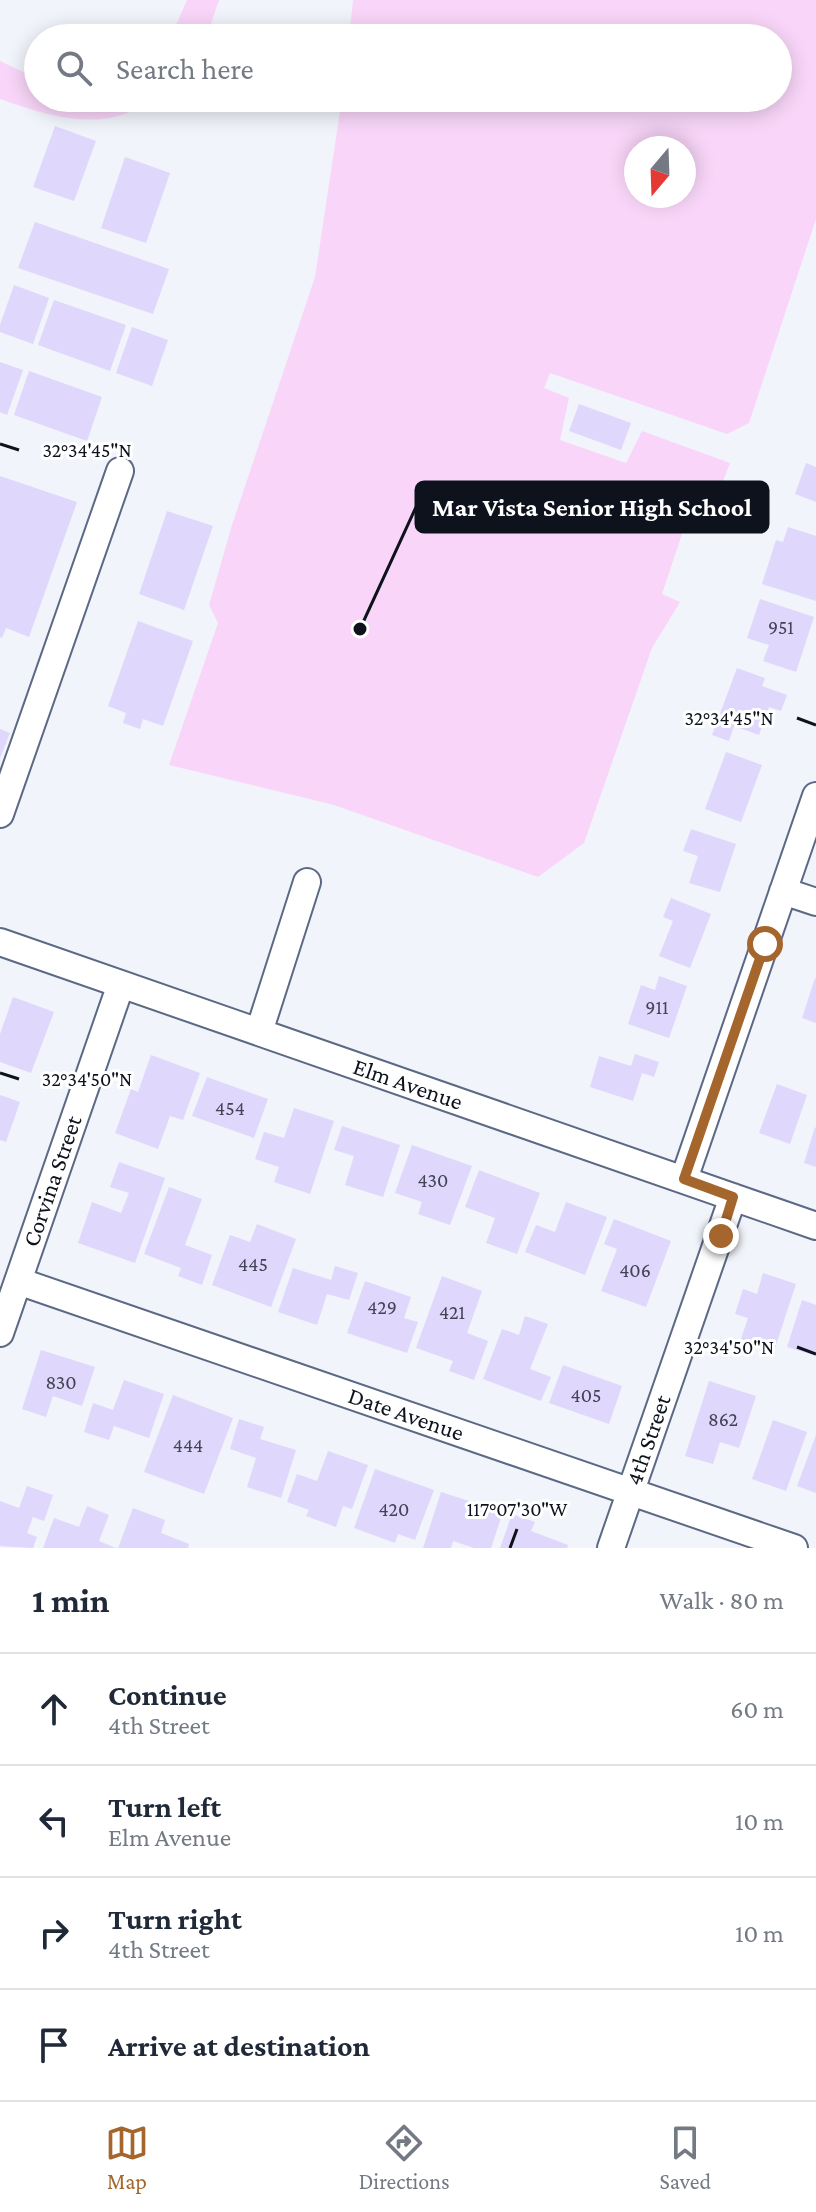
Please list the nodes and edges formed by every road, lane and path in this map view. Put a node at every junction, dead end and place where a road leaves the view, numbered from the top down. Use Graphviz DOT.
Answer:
graph roads {
  1 [pos="120,471"];
  2 [pos="816,796"];
  3 [pos="0,814"];
  4 [pos="307,882"];
  5 [pos="783,891"];
  6 [pos="816,902"];
  7 [pos="0,942"];
  8 [pos="121,984"];
  9 [pos="259,1032"];
  10 [pos="684,1179"];
  11 [pos="733,1197"];
  12 [pos="816,1226"];
  13 [pos="18,1281"];
  14 [pos="0,1333"];
  15 [pos="630,1492"];
  16 [pos="611,1548"];
  17 [pos="794,1548"];
  1 -- 3 [label="street"];
  2 -- 5 [label="street"];
  4 -- 9 [label="street"];
  5 -- 6 [label="street"];
  5 -- 10 [label="street"];
  7 -- 8 [label="street, Elm Avenue"];
  8 -- 9 [label="street, Elm Avenue"];
  8 -- 13 [label="street, Corvina Street"];
  9 -- 10 [label="street, Elm Avenue"];
  10 -- 11 [label="street, Elm Avenue"];
  11 -- 12 [label="street, Elm Avenue"];
  11 -- 15 [label="street, 4th Street"];
  13 -- 14 [label="street, Corvina Street"];
  13 -- 15 [label="street, Date Avenue"];
  15 -- 16 [label="street, 4th Street"];
  15 -- 17 [label="street, Date Avenue"];
}
